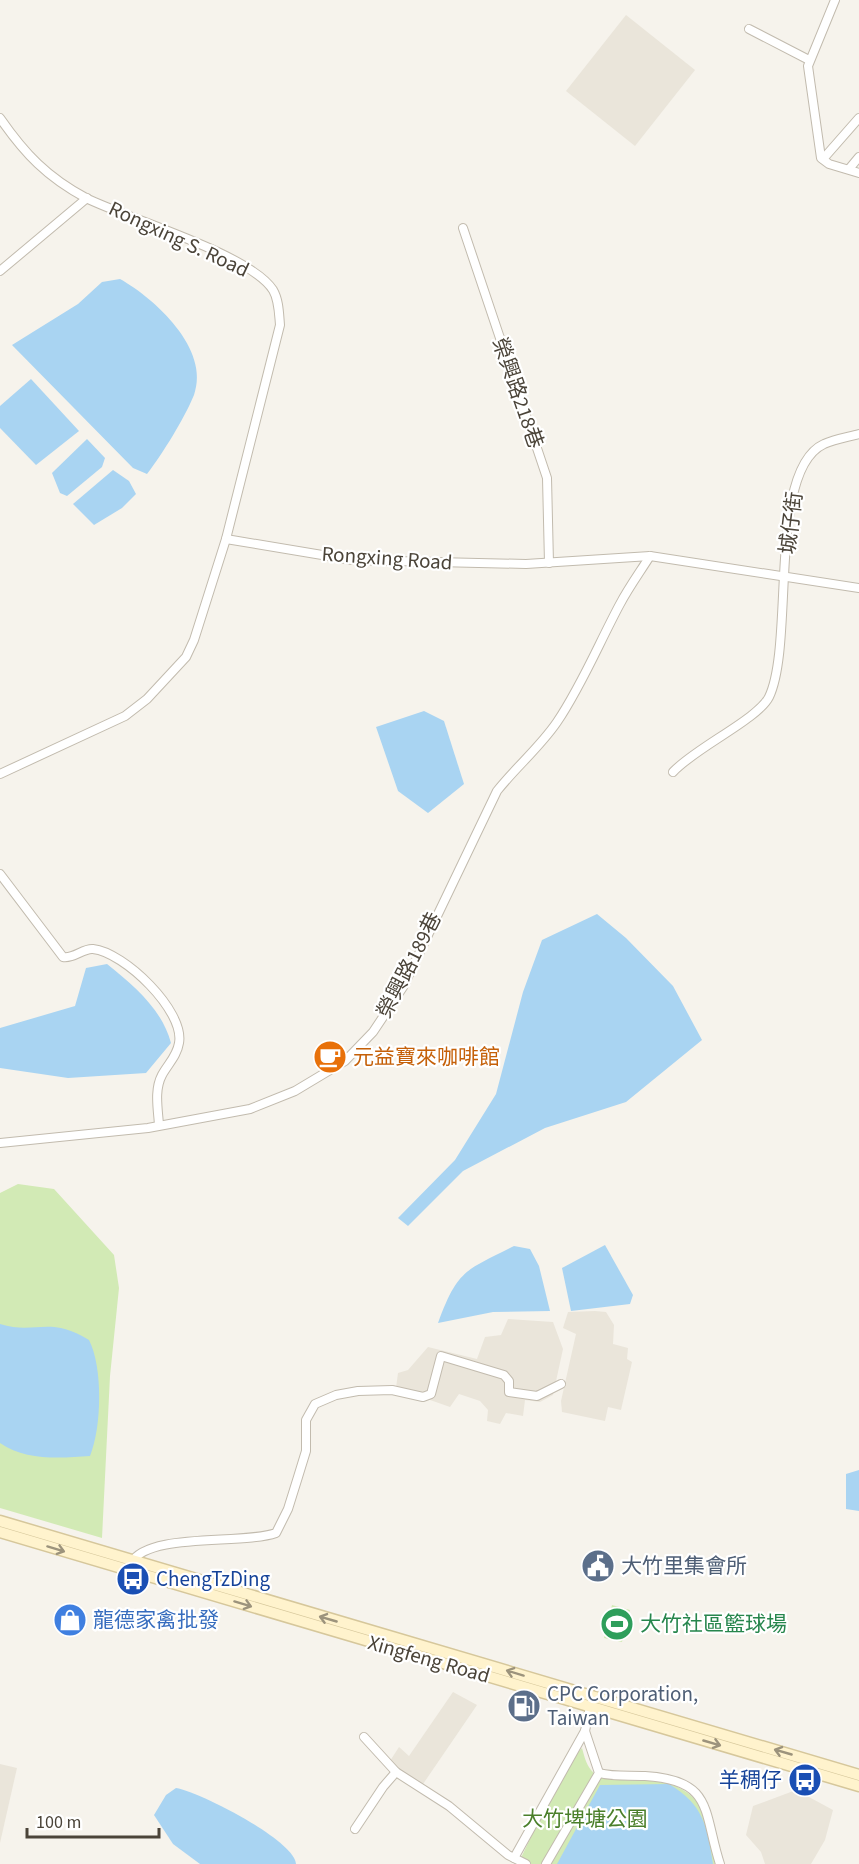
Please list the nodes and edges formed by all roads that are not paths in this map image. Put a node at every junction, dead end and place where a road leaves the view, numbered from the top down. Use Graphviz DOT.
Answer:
graph roads {
  1 [pos="835,0"];
  2 [pos="748,29"];
  3 [pos="809,60"];
  4 [pos="0,118"];
  5 [pos="859,118"];
  6 [pos="859,157"];
  7 [pos="824,159"];
  8 [pos="849,169"];
  9 [pos="859,173"];
  10 [pos="87,198"];
  11 [pos="463,228"];
  12 [pos="0,271"];
  13 [pos="859,434"];
  14 [pos="226,539"];
  15 [pos="650,556"];
  16 [pos="549,562"];
  17 [pos="784,577"];
  18 [pos="859,588"];
  19 [pos="673,772"];
  20 [pos="0,774"];
  21 [pos="0,874"];
  22 [pos="159,1125"];
  23 [pos="0,1143"];
  24 [pos="561,1384"];
  25 [pos="0,1521"];
  26 [pos="0,1532"];
  27 [pos="133,1559"];
  28 [pos="128,1570"];
  29 [pos="591,1707"];
  30 [pos="585,1731"];
  31 [pos="364,1737"];
  32 [pos="396,1772"];
  33 [pos="599,1773"];
  34 [pos="859,1775"];
  35 [pos="859,1786"];
  36 [pos="355,1829"];
  37 [pos="514,1858"];
  38 [pos="526,1864"];
  39 [pos="546,1864"];
  40 [pos="720,1864"];
  1 -- 3 [label="street"];
  2 -- 3 [label="street"];
  3 -- 7 [label="street"];
  4 -- 10 [label="street, Rongxing S. Road"];
  5 -- 7 [label="street"];
  6 -- 8 [label="street"];
  7 -- 8 [label="street"];
  8 -- 9 [label="street"];
  10 -- 12 [label="street"];
  10 -- 14 [label="street, Rongxing S. Road"];
  11 -- 16 [label="street, 榮興路218巷"];
  13 -- 17 [label="street, 城仔街"];
  14 -- 16 [label="street, Rongxing Road"];
  14 -- 20 [label="street"];
  15 -- 16 [label="street, Rongxing Road"];
  15 -- 17 [label="street, Rongxing Road"];
  15 -- 22 [label="street, 榮興路189巷"];
  17 -- 18 [label="street, Rongxing Road"];
  17 -- 19 [label="street, 城仔街"];
  21 -- 22 [label="street"];
  22 -- 23 [label="street, 榮興路189巷"];
  24 -- 27 [label="street"];
  25 -- 27 [label="main road, Xingfeng Road"];
  26 -- 28 [label="main road, Xingfeng Road, one-way"];
  27 -- 28 [label="street"];
  34 -- 27 [label="main road, Xingfeng Road, one-way"];
  28 -- 29 [label="main road, Xingfeng Road, one-way"];
  29 -- 30 [label="street"];
  29 -- 35 [label="main road, Xingfeng Road, one-way"];
  30 -- 33 [label="street"];
  30 -- 37 [label="street"];
  31 -- 32 [label="street"];
  32 -- 36 [label="street"];
  32 -- 37 [label="street"];
  33 -- 39 [label="street"];
  33 -- 40 [label="street"];
  37 -- 38 [label="street"];
}
